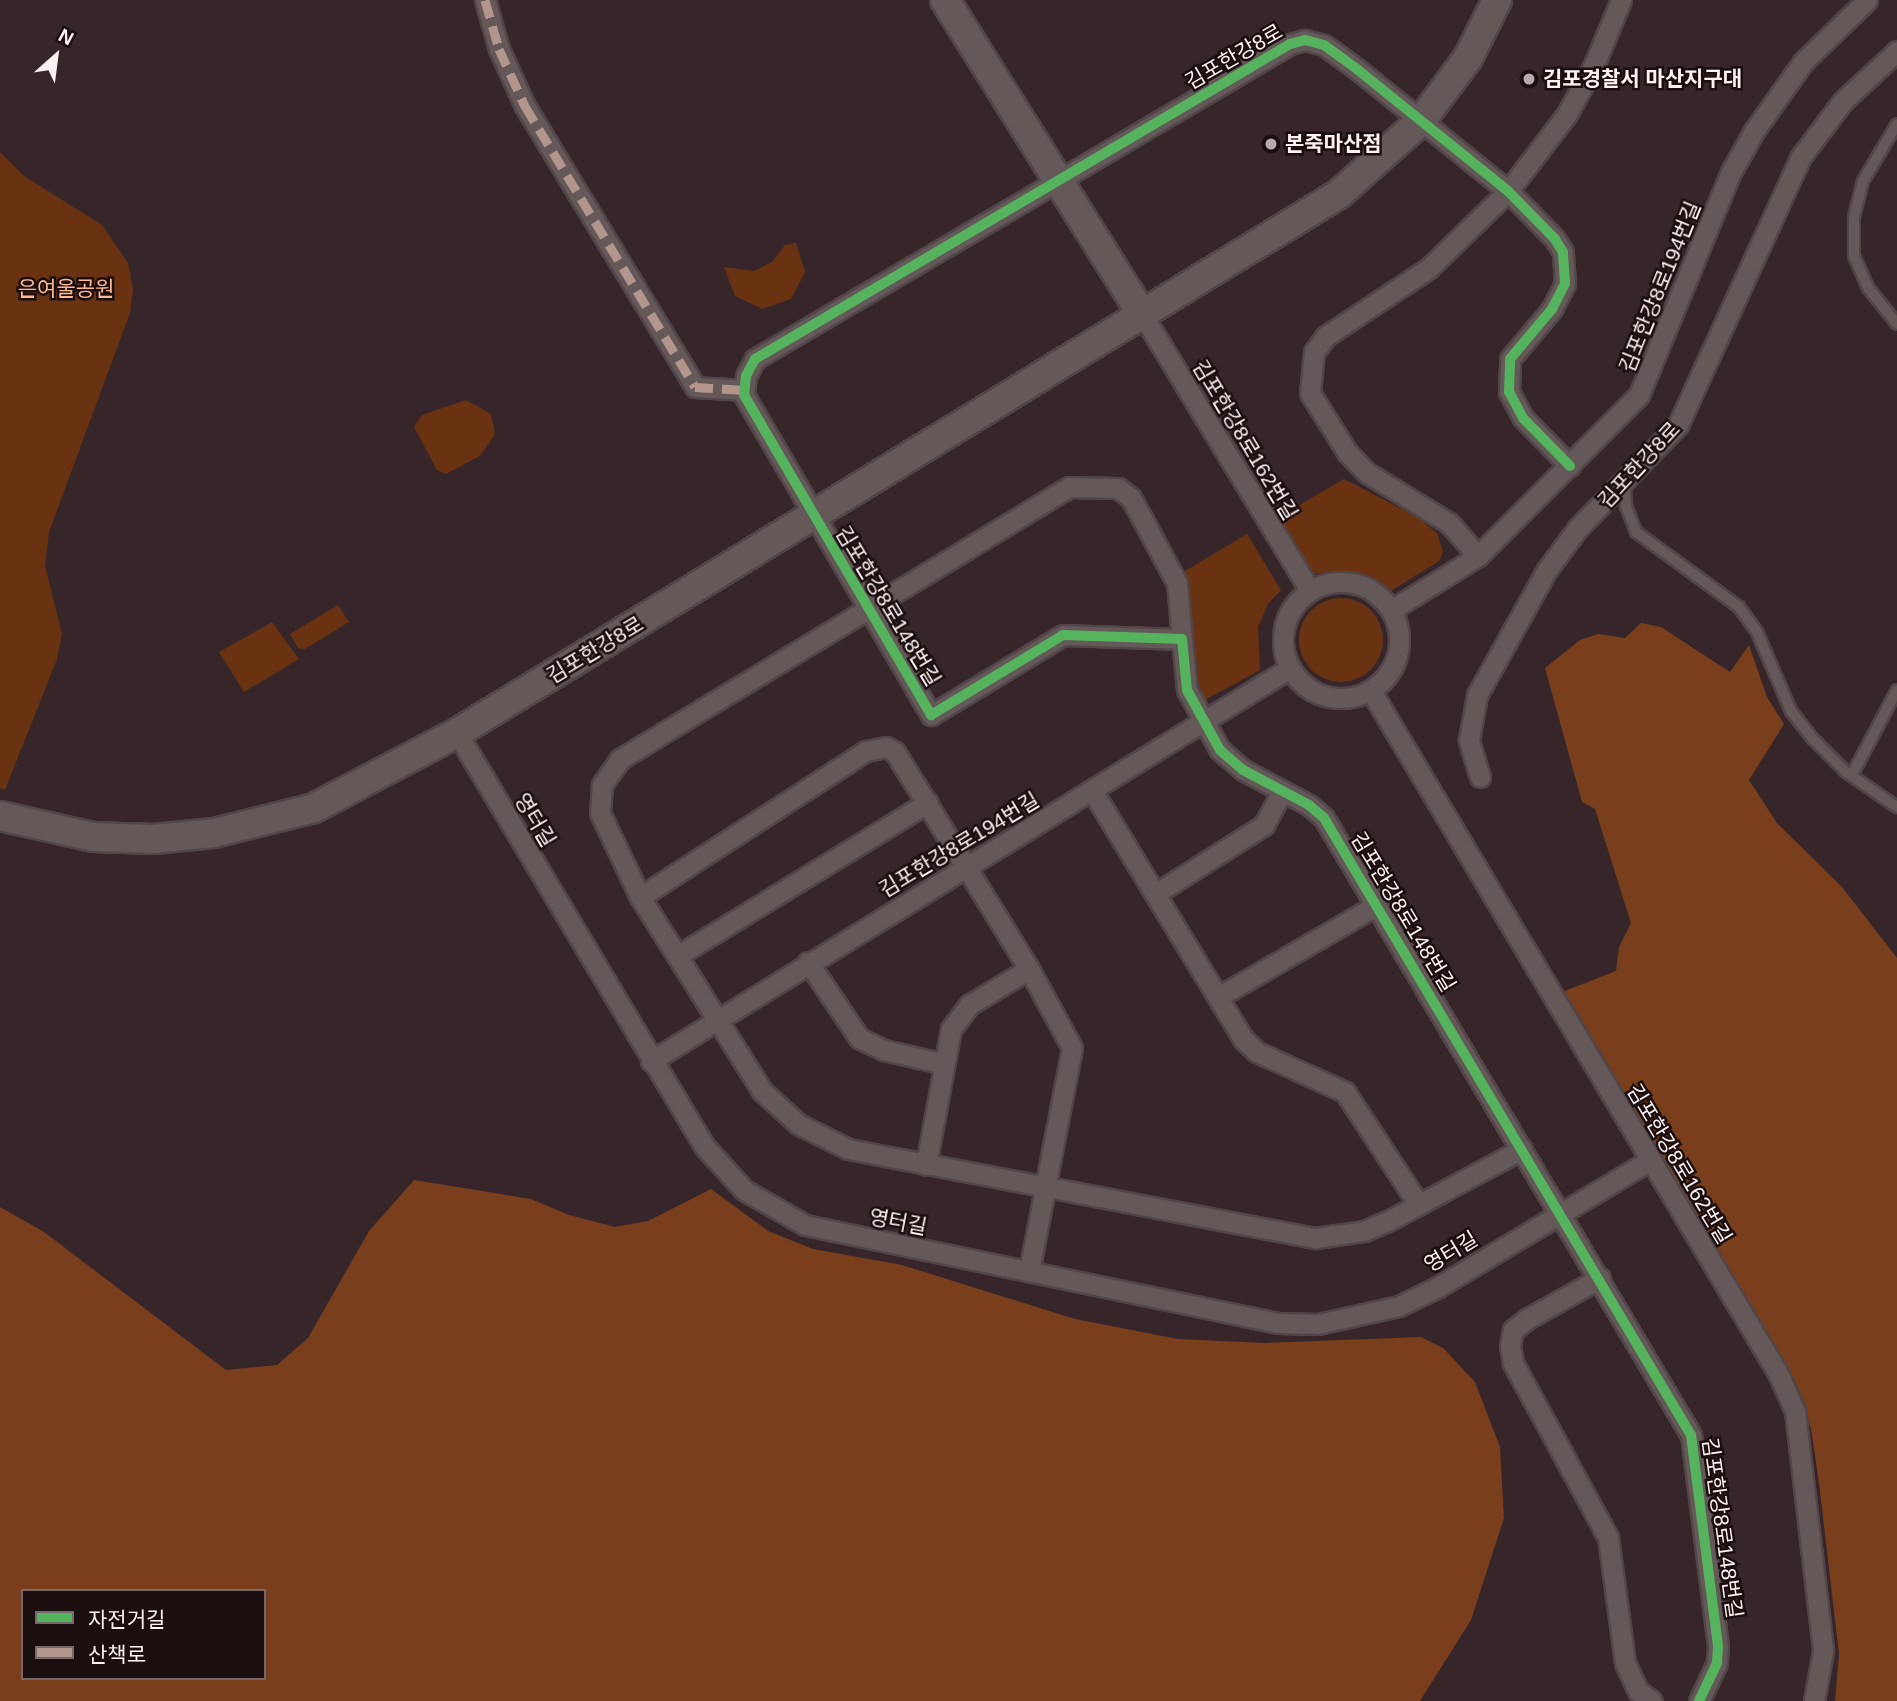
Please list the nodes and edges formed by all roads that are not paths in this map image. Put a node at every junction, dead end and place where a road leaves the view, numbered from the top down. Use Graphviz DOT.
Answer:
graph roads {
  1 [pos="485,0"];
  2 [pos="945,0"];
  3 [pos="1497,0"];
  4 [pos="1621,0"];
  5 [pos="1867,0"];
  6 [pos="1897,51"];
  7 [pos="1421,121"];
  8 [pos="1897,124"];
  9 [pos="1059,181"];
  10 [pos="1508,191"];
  11 [pos="1142,314"];
  12 [pos="1897,324"];
  13 [pos="745,390"];
  14 [pos="1570,466"];
  15 [pos="1625,483"];
  16 [pos="814,518"];
  17 [pos="1478,556"];
  18 [pos="1310,590"];
  19 [pos="869,610"];
  20 [pos="1391,610"];
  21 [pos="1182,639"];
  22 [pos="1290,668"];
  23 [pos="1897,690"];
  24 [pos="1371,691"];
  25 [pos="1203,724"];
  26 [pos="457,733"];
  27 [pos="1852,775"];
  28 [pos="1480,777"];
  29 [pos="1282,791"];
  30 [pos="1093,792"];
  31 [pos="928,802"];
  32 [pos="1897,807"];
  33 [pos="0,816"];
  34 [pos="967,865"];
  35 [pos="1155,894"];
  36 [pos="640,897"];
  37 [pos="1377,905"];
  38 [pos="677,956"];
  39 [pos="808,962"];
  40 [pos="1029,969"];
  41 [pos="1218,997"];
  42 [pos="717,1020"];
  43 [pos="651,1061"];
  44 [pos="944,1064"];
  45 [pos="1522,1149"];
  46 [pos="1650,1160"];
  47 [pos="926,1165"];
  48 [pos="1046,1187"];
  49 [pos="1419,1205"];
  50 [pos="1560,1212"];
  51 [pos="1029,1271"];
  52 [pos="1600,1278"];
  53 [pos="1652,1701"];
  54 [pos="1699,1701"];
  55 [pos="1814,1701"];
  1 -- 13 [label="street"];
  2 -- 9 [label="street"];
  3 -- 7 [label="street, 김포한강8로"];
  4 -- 10 [label="street"];
  5 -- 14 [label="street, 김포한강8로194번길"];
  6 -- 15 [label="street, 김포한강8로"];
  7 -- 9 [label="street, 김포한강8로"];
  7 -- 10 [label="street"];
  7 -- 11 [label="street, 김포한강8로"];
  8 -- 12 [label="lane"];
  9 -- 11 [label="street"];
  9 -- 13 [label="street, 김포한강8로"];
  10 -- 14 [label="street"];
  10 -- 17 [label="street"];
  11 -- 16 [label="street, 김포한강8로"];
  11 -- 18 [label="street, 김포한강8로162번길"];
  13 -- 16 [label="street, 김포한강8로148번길"];
  14 -- 17 [label="street, 김포한강8로194번길"];
  15 -- 27 [label="lane"];
  15 -- 28 [label="street, 김포한강8로"];
  16 -- 19 [label="street, 김포한강8로148번길"];
  16 -- 26 [label="street, 김포한강8로"];
  17 -- 20 [label="street, 김포한강8로194번길"];
  18 -- 20 [label="street"];
  18 -- 22 [label="street"];
  19 -- 21 [label="street, 김포한강8로148번길"];
  19 -- 21 [label="street"];
  19 -- 36 [label="street, 김포한강8로148번길"];
  20 -- 24 [label="street"];
  21 -- 25 [label="street, 김포한강8로148번길"];
  22 -- 24 [label="street"];
  22 -- 25 [label="street, 김포한강8로194번길"];
  23 -- 27 [label="lane"];
  24 -- 46 [label="street, 김포한강8로162번길"];
  25 -- 29 [label="street, 김포한강8로148번길"];
  25 -- 30 [label="street, 김포한강8로194번길"];
  26 -- 33 [label="street, 김포한강8로"];
  26 -- 43 [label="street, 영터길"];
  27 -- 32 [label="lane"];
  29 -- 35 [label="street"];
  29 -- 37 [label="street, 김포한강8로148번길"];
  30 -- 34 [label="street, 김포한강8로194번길"];
  30 -- 35 [label="street"];
  31 -- 34 [label="street"];
  31 -- 36 [label="street"];
  31 -- 38 [label="street"];
  34 -- 39 [label="street, 김포한강8로194번길"];
  34 -- 40 [label="street"];
  35 -- 41 [label="street"];
  36 -- 38 [label="street, 김포한강8로148번길"];
  37 -- 41 [label="street"];
  37 -- 45 [label="street, 김포한강8로148번길"];
  38 -- 42 [label="street, 김포한강8로148번길"];
  39 -- 42 [label="street, 김포한강8로194번길"];
  39 -- 44 [label="street"];
  40 -- 44 [label="street"];
  40 -- 48 [label="street"];
  41 -- 49 [label="street"];
  42 -- 43 [label="street, 김포한강8로194번길"];
  42 -- 47 [label="street, 김포한강8로148번길"];
  43 -- 51 [label="street, 영터길"];
  44 -- 47 [label="street"];
  45 -- 49 [label="street, 김포한강8로148번길"];
  45 -- 50 [label="street, 김포한강8로148번길"];
  46 -- 50 [label="street, 영터길"];
  46 -- 55 [label="street, 김포한강8로162번길"];
  47 -- 48 [label="street, 김포한강8로148번길"];
  48 -- 49 [label="street, 김포한강8로148번길"];
  48 -- 51 [label="street"];
  50 -- 51 [label="street, 영터길"];
  50 -- 52 [label="street, 김포한강8로148번길"];
  52 -- 53 [label="street"];
  52 -- 54 [label="street, 김포한강8로148번길"];
}
